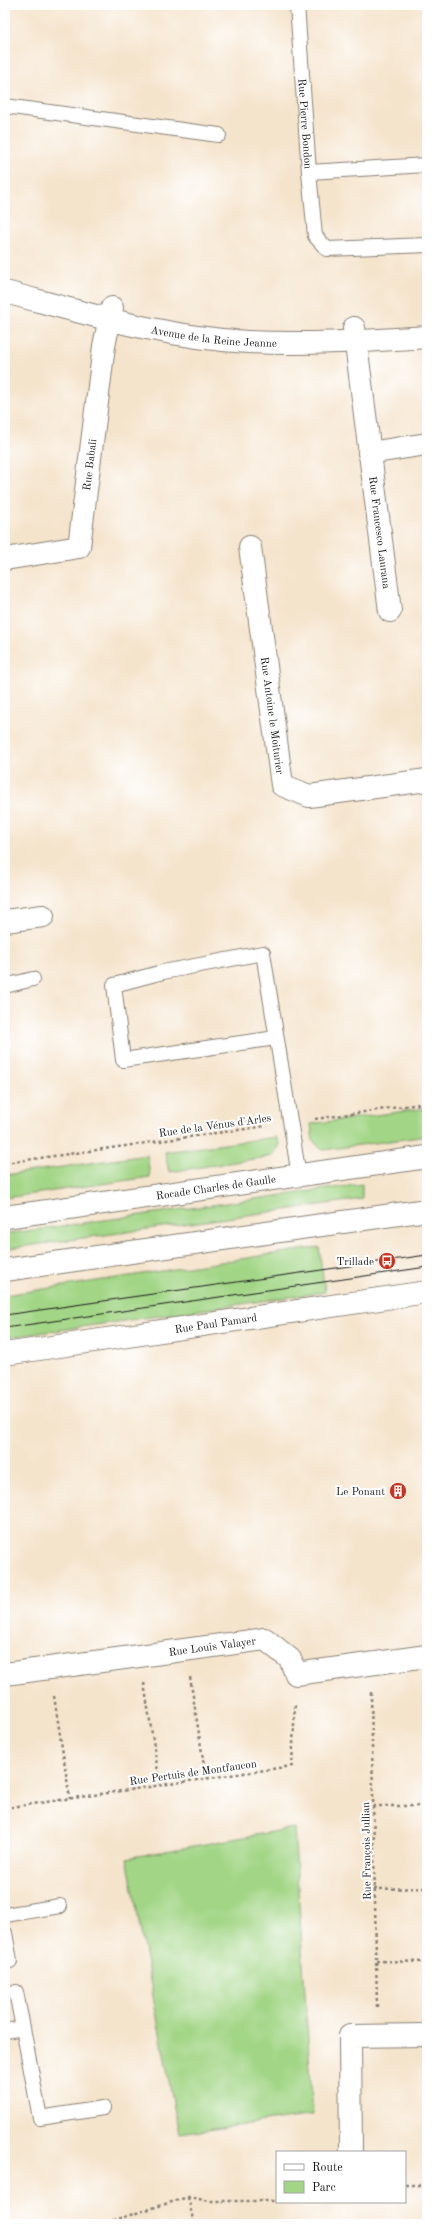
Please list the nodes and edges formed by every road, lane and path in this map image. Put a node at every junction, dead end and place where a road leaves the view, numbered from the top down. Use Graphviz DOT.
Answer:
graph roads {
  1 [pos="301,5"];
  2 [pos="5,106"];
  3 [pos="219,135"];
  4 [pos="427,165"];
  5 [pos="309,172"];
  6 [pos="427,245"];
  7 [pos="5,292"];
  8 [pos="111,314"];
  9 [pos="354,335"];
  10 [pos="427,337"];
  11 [pos="427,444"];
  12 [pos="369,453"];
  13 [pos="250,546"];
  14 [pos="5,559"];
  15 [pos="390,611"];
  16 [pos="427,780"];
  17 [pos="43,916"];
  18 [pos="5,921"];
  19 [pos="32,979"];
  20 [pos="5,986"];
  21 [pos="276,1038"];
  22 [pos="427,1103"];
  23 [pos="291,1123"];
  24 [pos="427,1157"];
  25 [pos="5,1163"];
  26 [pos="300,1176"];
  27 [pos="427,1210"];
  28 [pos="5,1217"];
  29 [pos="5,1270"];
  30 [pos="427,1292"];
  31 [pos="5,1354"];
  32 [pos="186,1649"];
  33 [pos="139,1655"];
  34 [pos="427,1656"];
  35 [pos="370,1665"];
  36 [pos="50,1667"];
  37 [pos="5,1674"];
  38 [pos="296,1674"];
  39 [pos="206,1778"];
  40 [pos="160,1785"];
  41 [pos="70,1799"];
  42 [pos="373,1806"];
  43 [pos="427,1806"];
  44 [pos="5,1808"];
  45 [pos="427,1888"];
  46 [pos="374,1889"];
  47 [pos="60,1906"];
  48 [pos="5,1915"];
  49 [pos="5,1933"];
  50 [pos="10,1961"];
  51 [pos="376,1961"];
  52 [pos="427,1962"];
  53 [pos="16,1992"];
  54 [pos="23,2028"];
  55 [pos="5,2031"];
  56 [pos="427,2035"];
  57 [pos="377,2036"];
  58 [pos="103,2108"];
  59 [pos="351,2151"];
  60 [pos="406,2185"];
  61 [pos="427,2185"];
  62 [pos="188,2197"];
  63 [pos="276,2201"];
  64 [pos="101,2224"];
  65 [pos="194,2224"];
  1 -- 5 [label="lane, Rue Pierre Bondon"];
  2 -- 3 [label="lane"];
  4 -- 5 [label="lane, Rue Pierre Bondon"];
  5 -- 6 [label="lane"];
  7 -- 8 [label="street, Avenue de la Reine Jeanne"];
  8 -- 9 [label="street, Avenue de la Reine Jeanne"];
  8 -- 14 [label="street, Rue Babali"];
  9 -- 10 [label="street, Avenue de la Reine Jeanne"];
  9 -- 12 [label="street, Rue Francesco Laurana"];
  11 -- 12 [label="street"];
  12 -- 15 [label="street, Rue Francesco Laurana"];
  13 -- 16 [label="street, Rue Antoine le Moiturier"];
  17 -- 18 [label="street"];
  19 -- 20 [label="lane"];
  21 -- 21 [label="lane"];
  21 -- 23 [label="lane"];
  22 -- 23 [label="path, Rue de la Vénus d'Arles"];
  23 -- 25 [label="path, Rue de la Vénus d'Arles"];
  23 -- 26 [label="lane"];
  24 -- 26 [label="street, Rocade Charles de Gaulle"];
  26 -- 28 [label="street, Rocade Charles de Gaulle"];
  27 -- 29 [label="street"];
  30 -- 31 [label="street, Rue Paul Pamard"];
  32 -- 33 [label="street, Rue Louis Valayer"];
  32 -- 38 [label="street, Rue Louis Valayer"];
  32 -- 39 [label="path"];
  33 -- 36 [label="street, Rue Louis Valayer"];
  33 -- 40 [label="path"];
  34 -- 35 [label="street"];
  35 -- 38 [label="street"];
  35 -- 42 [label="path, Rue François Jullian"];
  36 -- 37 [label="street, Rue Louis Valayer"];
  36 -- 41 [label="path"];
  38 -- 39 [label="path, Rue Pertuis de Montfaucon"];
  39 -- 40 [label="path, Rue Pertuis de Montfaucon"];
  40 -- 41 [label="path, Rue Pertuis de Montfaucon"];
  41 -- 44 [label="path, Rue Pertuis de Montfaucon"];
  42 -- 43 [label="path"];
  42 -- 46 [label="path, Rue François Jullian"];
  45 -- 46 [label="path"];
  46 -- 51 [label="path, Rue François Jullian"];
  47 -- 48 [label="lane"];
  49 -- 50 [label="lane"];
  51 -- 52 [label="path"];
  51 -- 57 [label="path, Rue François Jullian"];
  53 -- 54 [label="lane"];
  54 -- 55 [label="lane"];
  54 -- 58 [label="lane"];
  56 -- 57 [label="street"];
  57 -- 59 [label="street"];
  60 -- 61 [label="path"];
  62 -- 63 [label="path"];
  62 -- 64 [label="path"];
  62 -- 65 [label="path"];
}
